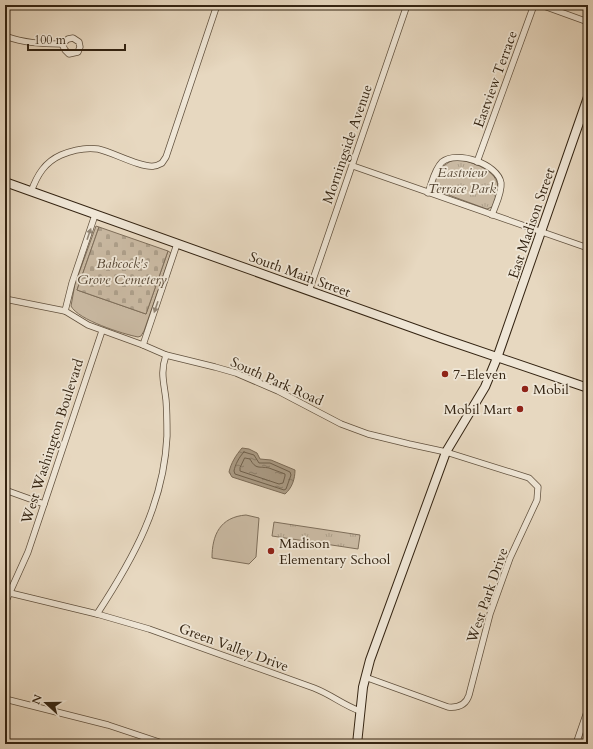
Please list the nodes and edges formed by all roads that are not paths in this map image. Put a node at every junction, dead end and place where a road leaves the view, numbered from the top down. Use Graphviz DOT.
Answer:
graph roads {
  1 [pos="217,5"];
  2 [pos="407,5"];
  3 [pos="534,5"];
  4 [pos="541,5"];
  5 [pos="588,22"];
  6 [pos="5,36"];
  7 [pos="62,44"];
  8 [pos="588,97"];
  9 [pos="587,106"];
  10 [pos="478,162"];
  11 [pos="353,166"];
  12 [pos="5,182"];
  13 [pos="31,192"];
  14 [pos="428,193"];
  15 [pos="95,215"];
  16 [pos="492,216"];
  17 [pos="542,232"];
  18 [pos="177,244"];
  19 [pos="588,248"];
  20 [pos="309,291"];
  21 [pos="5,299"];
  22 [pos="65,311"];
  23 [pos="102,331"];
  24 [pos="143,345"];
  25 [pos="166,355"];
  26 [pos="497,358"];
  27 [pos="588,388"];
  28 [pos="446,452"];
  29 [pos="538,487"];
  30 [pos="5,490"];
  31 [pos="44,504"];
  32 [pos="10,593"];
  33 [pos="5,604"];
  34 [pos="97,614"];
  35 [pos="365,677"];
  36 [pos="5,699"];
  37 [pos="588,709"];
  38 [pos="360,711"];
  39 [pos="165,744"];
  40 [pos="357,744"];
  41 [pos="576,744"];
  1 -- 13 [label="street"];
  2 -- 11 [label="street, Morningside Avenue"];
  3 -- 10 [label="street, Eastview Terrace"];
  4 -- 5 [label="street"];
  6 -- 7 [label="street"];
  8 -- 9 [label="street, East Madison Street"];
  9 -- 17 [label="street, East Madison Street"];
  10 -- 14 [label="street"];
  10 -- 16 [label="street"];
  11 -- 14 [label="street"];
  11 -- 20 [label="street, Morningside Avenue"];
  12 -- 13 [label="street, South Main Street"];
  13 -- 15 [label="street, South Main Street"];
  14 -- 16 [label="street"];
  15 -- 18 [label="street, South Main Street"];
  22 -- 15 [label="street, one-way"];
  16 -- 17 [label="street"];
  17 -- 19 [label="street"];
  17 -- 26 [label="street, East Madison Street"];
  18 -- 20 [label="street, South Main Street"];
  18 -- 24 [label="street, one-way"];
  20 -- 26 [label="street, South Main Street"];
  21 -- 22 [label="street, South Park Road"];
  22 -- 23 [label="street, South Park Road"];
  23 -- 24 [label="street, South Park Road"];
  23 -- 31 [label="street, West Washington Boulevard"];
  24 -- 25 [label="street, South Park Road"];
  25 -- 28 [label="street, South Park Road"];
  25 -- 34 [label="street"];
  26 -- 27 [label="street, South Main Street"];
  26 -- 28 [label="street, East Madison Street"];
  28 -- 29 [label="street, South Park Road"];
  28 -- 35 [label="street, East Madison Street"];
  29 -- 35 [label="street, West Park Drive"];
  30 -- 31 [label="street"];
  31 -- 32 [label="street, West Washington Boulevard"];
  32 -- 33 [label="street, West Washington Boulevard"];
  32 -- 34 [label="street, Green Valley Drive"];
  34 -- 38 [label="street, Green Valley Drive"];
  35 -- 38 [label="street, East Madison Street"];
  36 -- 39 [label="street"];
  37 -- 41 [label="street"];
  38 -- 40 [label="street, East Madison Street"];
}
